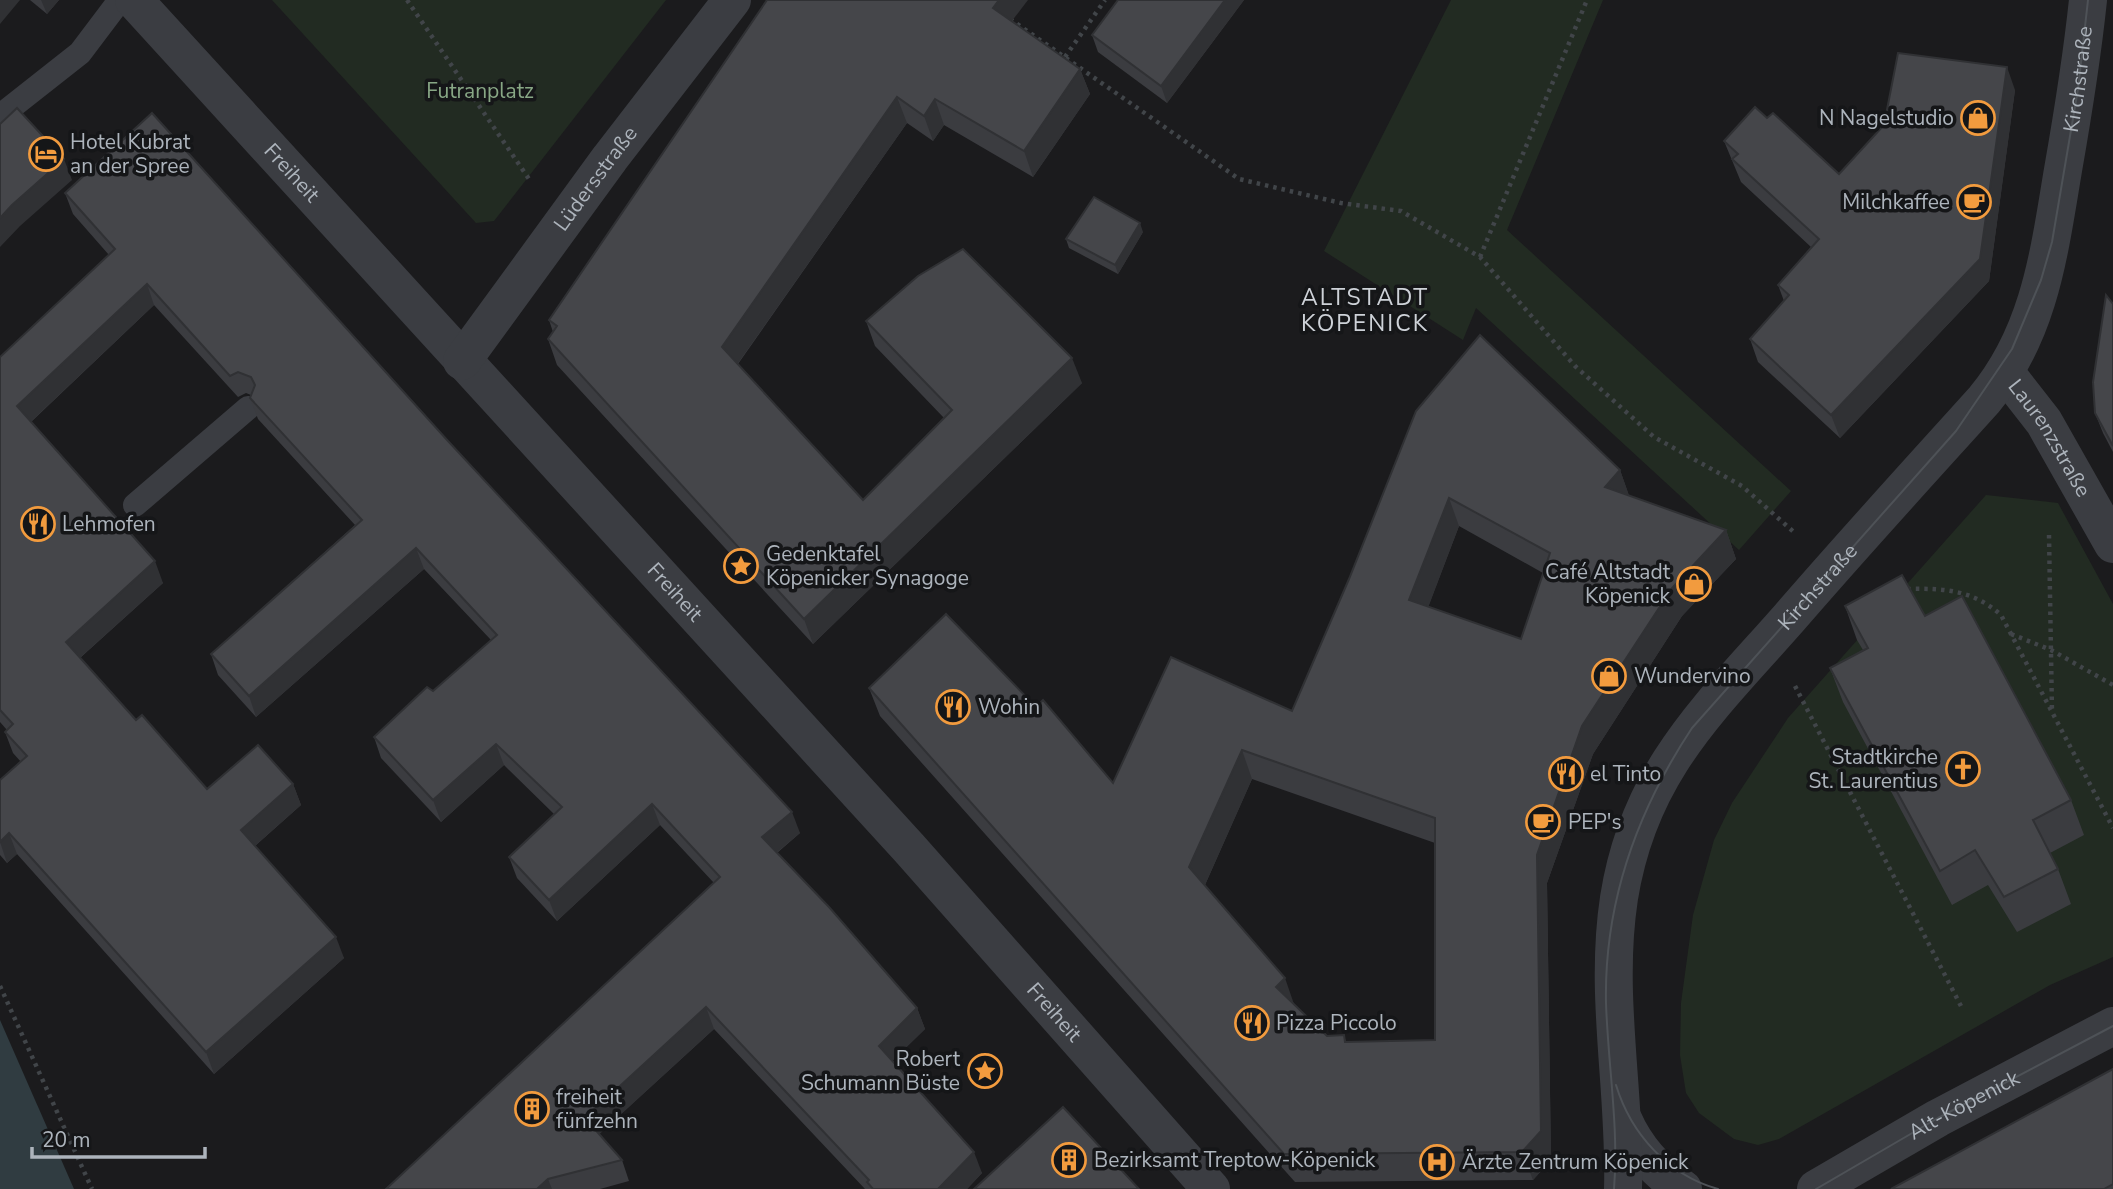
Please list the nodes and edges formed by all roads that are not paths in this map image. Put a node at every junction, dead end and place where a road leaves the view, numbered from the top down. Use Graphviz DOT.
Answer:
graph roads {
  1 [pos="120,0"];
  2 [pos="134,0"];
  3 [pos="732,0"];
  4 [pos="2088,0"];
  5 [pos="0,116"];
  6 [pos="462,361"];
  7 [pos="2005,372"];
  8 [pos="248,408"];
  9 [pos="135,505"];
  10 [pos="2113,544"];
  11 [pos="2113,1026"];
  12 [pos="1620,1114"];
  13 [pos="1211,1189"];
  14 [pos="1623,1189"];
  15 [pos="1683,1189"];
  16 [pos="1816,1189"];
  1 -- 5 [label="lane"];
  2 -- 6 [label="street, Freiheit"];
  3 -- 6 [label="street, Lüdersstraße"];
  4 -- 7 [label="street, Kirchstraße"];
  6 -- 13 [label="street, Freiheit"];
  7 -- 10 [label="street, Laurenzstraße"];
  7 -- 12 [label="street, Kirchstraße"];
  8 -- 9 [label="lane"];
  11 -- 16 [label="street, Alt-Köpenick"];
  12 -- 14 [label="street, Kirchstraße"];
  12 -- 15 [label="street"];
}
